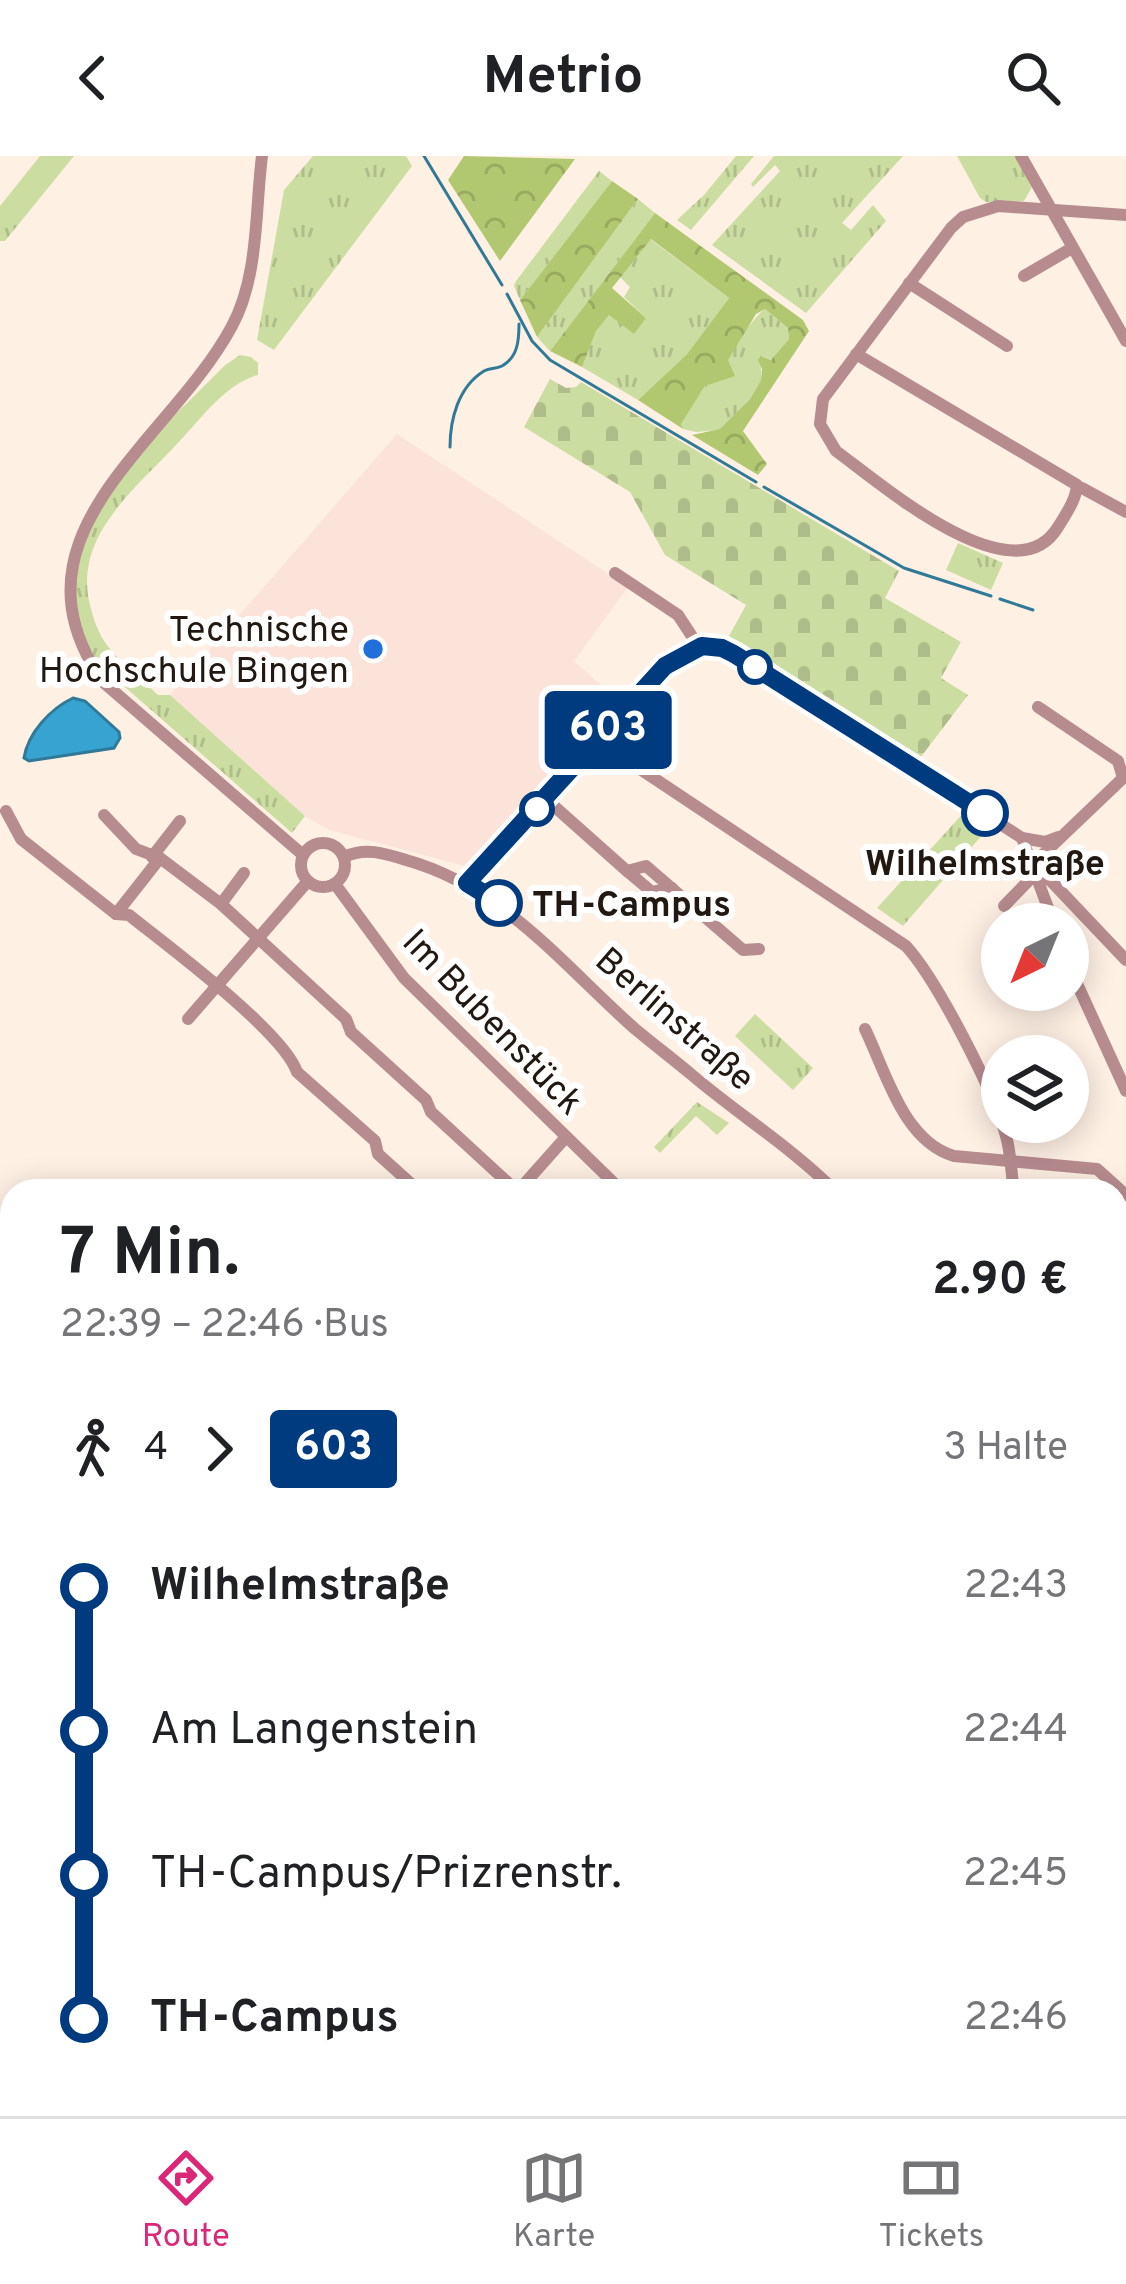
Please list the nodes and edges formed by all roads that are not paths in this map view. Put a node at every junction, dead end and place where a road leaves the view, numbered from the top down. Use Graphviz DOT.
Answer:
graph roads {
  1 [pos="1021,156"];
  2 [pos="261,160"];
  3 [pos="1049,208"];
  4 [pos="1126,215"];
  5 [pos="1072,248"];
  6 [pos="1024,276"];
  7 [pos="909,283"];
  8 [pos="1126,341"];
  9 [pos="1006,346"];
  10 [pos="856,354"];
  11 [pos="1080,487"];
  12 [pos="1126,512"];
  13 [pos="68,530"];
  14 [pos="60,560"];
  15 [pos="615,573"];
  16 [pos="699,647"];
  17 [pos="1037,706"];
  18 [pos="598,741"];
  19 [pos="1126,751"];
  20 [pos="1123,775"];
  21 [pos="546,799"];
  22 [pos="6,811"];
  23 [pos="104,815"];
  24 [pos="180,821"];
  25 [pos="1058,837"];
  26 [pos="1022,838"];
  27 [pos="303,855"];
  28 [pos="156,857"];
  29 [pos="344,857"];
  30 [pos="1035,868"];
  31 [pos="244,873"];
  32 [pos="308,881"];
  33 [pos="467,883"];
  34 [pos="335,884"];
  35 [pos="1006,903"];
  36 [pos="1047,903"];
  37 [pos="221,904"];
  38 [pos="116,914"];
  39 [pos="258,937"];
  40 [pos="759,949"];
  41 [pos="1126,960"];
  42 [pos="216,986"];
  43 [pos="1089,1010"];
  44 [pos="188,1019"];
  45 [pos="865,1029"];
  46 [pos="1126,1091"];
  47 [pos="566,1137"];
  48 [pos="1009,1159"];
  49 [pos="406,1179"];
  50 [pos="505,1179"];
  51 [pos="529,1179"];
  52 [pos="610,1179"];
  53 [pos="822,1179"];
  54 [pos="1012,1179"];
  55 [pos="1108,1179"];
  1 -- 3 [label="street"];
  2 -- 13 [label="street"];
  3 -- 4 [label="street"];
  3 -- 5 [label="street"];
  3 -- 7 [label="street"];
  5 -- 6 [label="street"];
  5 -- 8 [label="street"];
  7 -- 9 [label="street"];
  7 -- 10 [label="street"];
  10 -- 11 [label="street"];
  10 -- 11 [label="street"];
  11 -- 12 [label="street"];
  14 -- 27 [label="street"];
  15 -- 16 [label="street"];
  16 -- 18 [label="street"];
  16 -- 26 [label="street"];
  17 -- 20 [label="street"];
  18 -- 21 [label="street"];
  18 -- 48 [label="street"];
  19 -- 20 [label="street"];
  20 -- 25 [label="street"];
  21 -- 33 [label="street"];
  21 -- 40 [label="street"];
  22 -- 38 [label="street"];
  23 -- 28 [label="street"];
  24 -- 28 [label="street"];
  25 -- 26 [label="street"];
  25 -- 30 [label="street"];
  26 -- 30 [label="street"];
  27 -- 29 [label="street"];
  27 -- 32 [label="street"];
  28 -- 37 [label="street"];
  28 -- 38 [label="street"];
  29 -- 33 [label="street, Berlinstraße"];
  29 -- 34 [label="street"];
  30 -- 35 [label="street"];
  30 -- 36 [label="street"];
  30 -- 41 [label="street"];
  31 -- 37 [label="street"];
  32 -- 34 [label="street"];
  32 -- 39 [label="street"];
  33 -- 53 [label="street, Berlinstraße"];
  34 -- 47 [label="street, Im Bubenstück"];
  37 -- 39 [label="street"];
  38 -- 42 [label="street"];
  39 -- 42 [label="street"];
  39 -- 50 [label="street"];
  42 -- 44 [label="street"];
  42 -- 49 [label="street"];
  43 -- 46 [label="street"];
  45 -- 48 [label="street"];
  47 -- 51 [label="street"];
  47 -- 52 [label="street, Im Bubenstück"];
  48 -- 54 [label="street"];
  48 -- 55 [label="street"];
}
